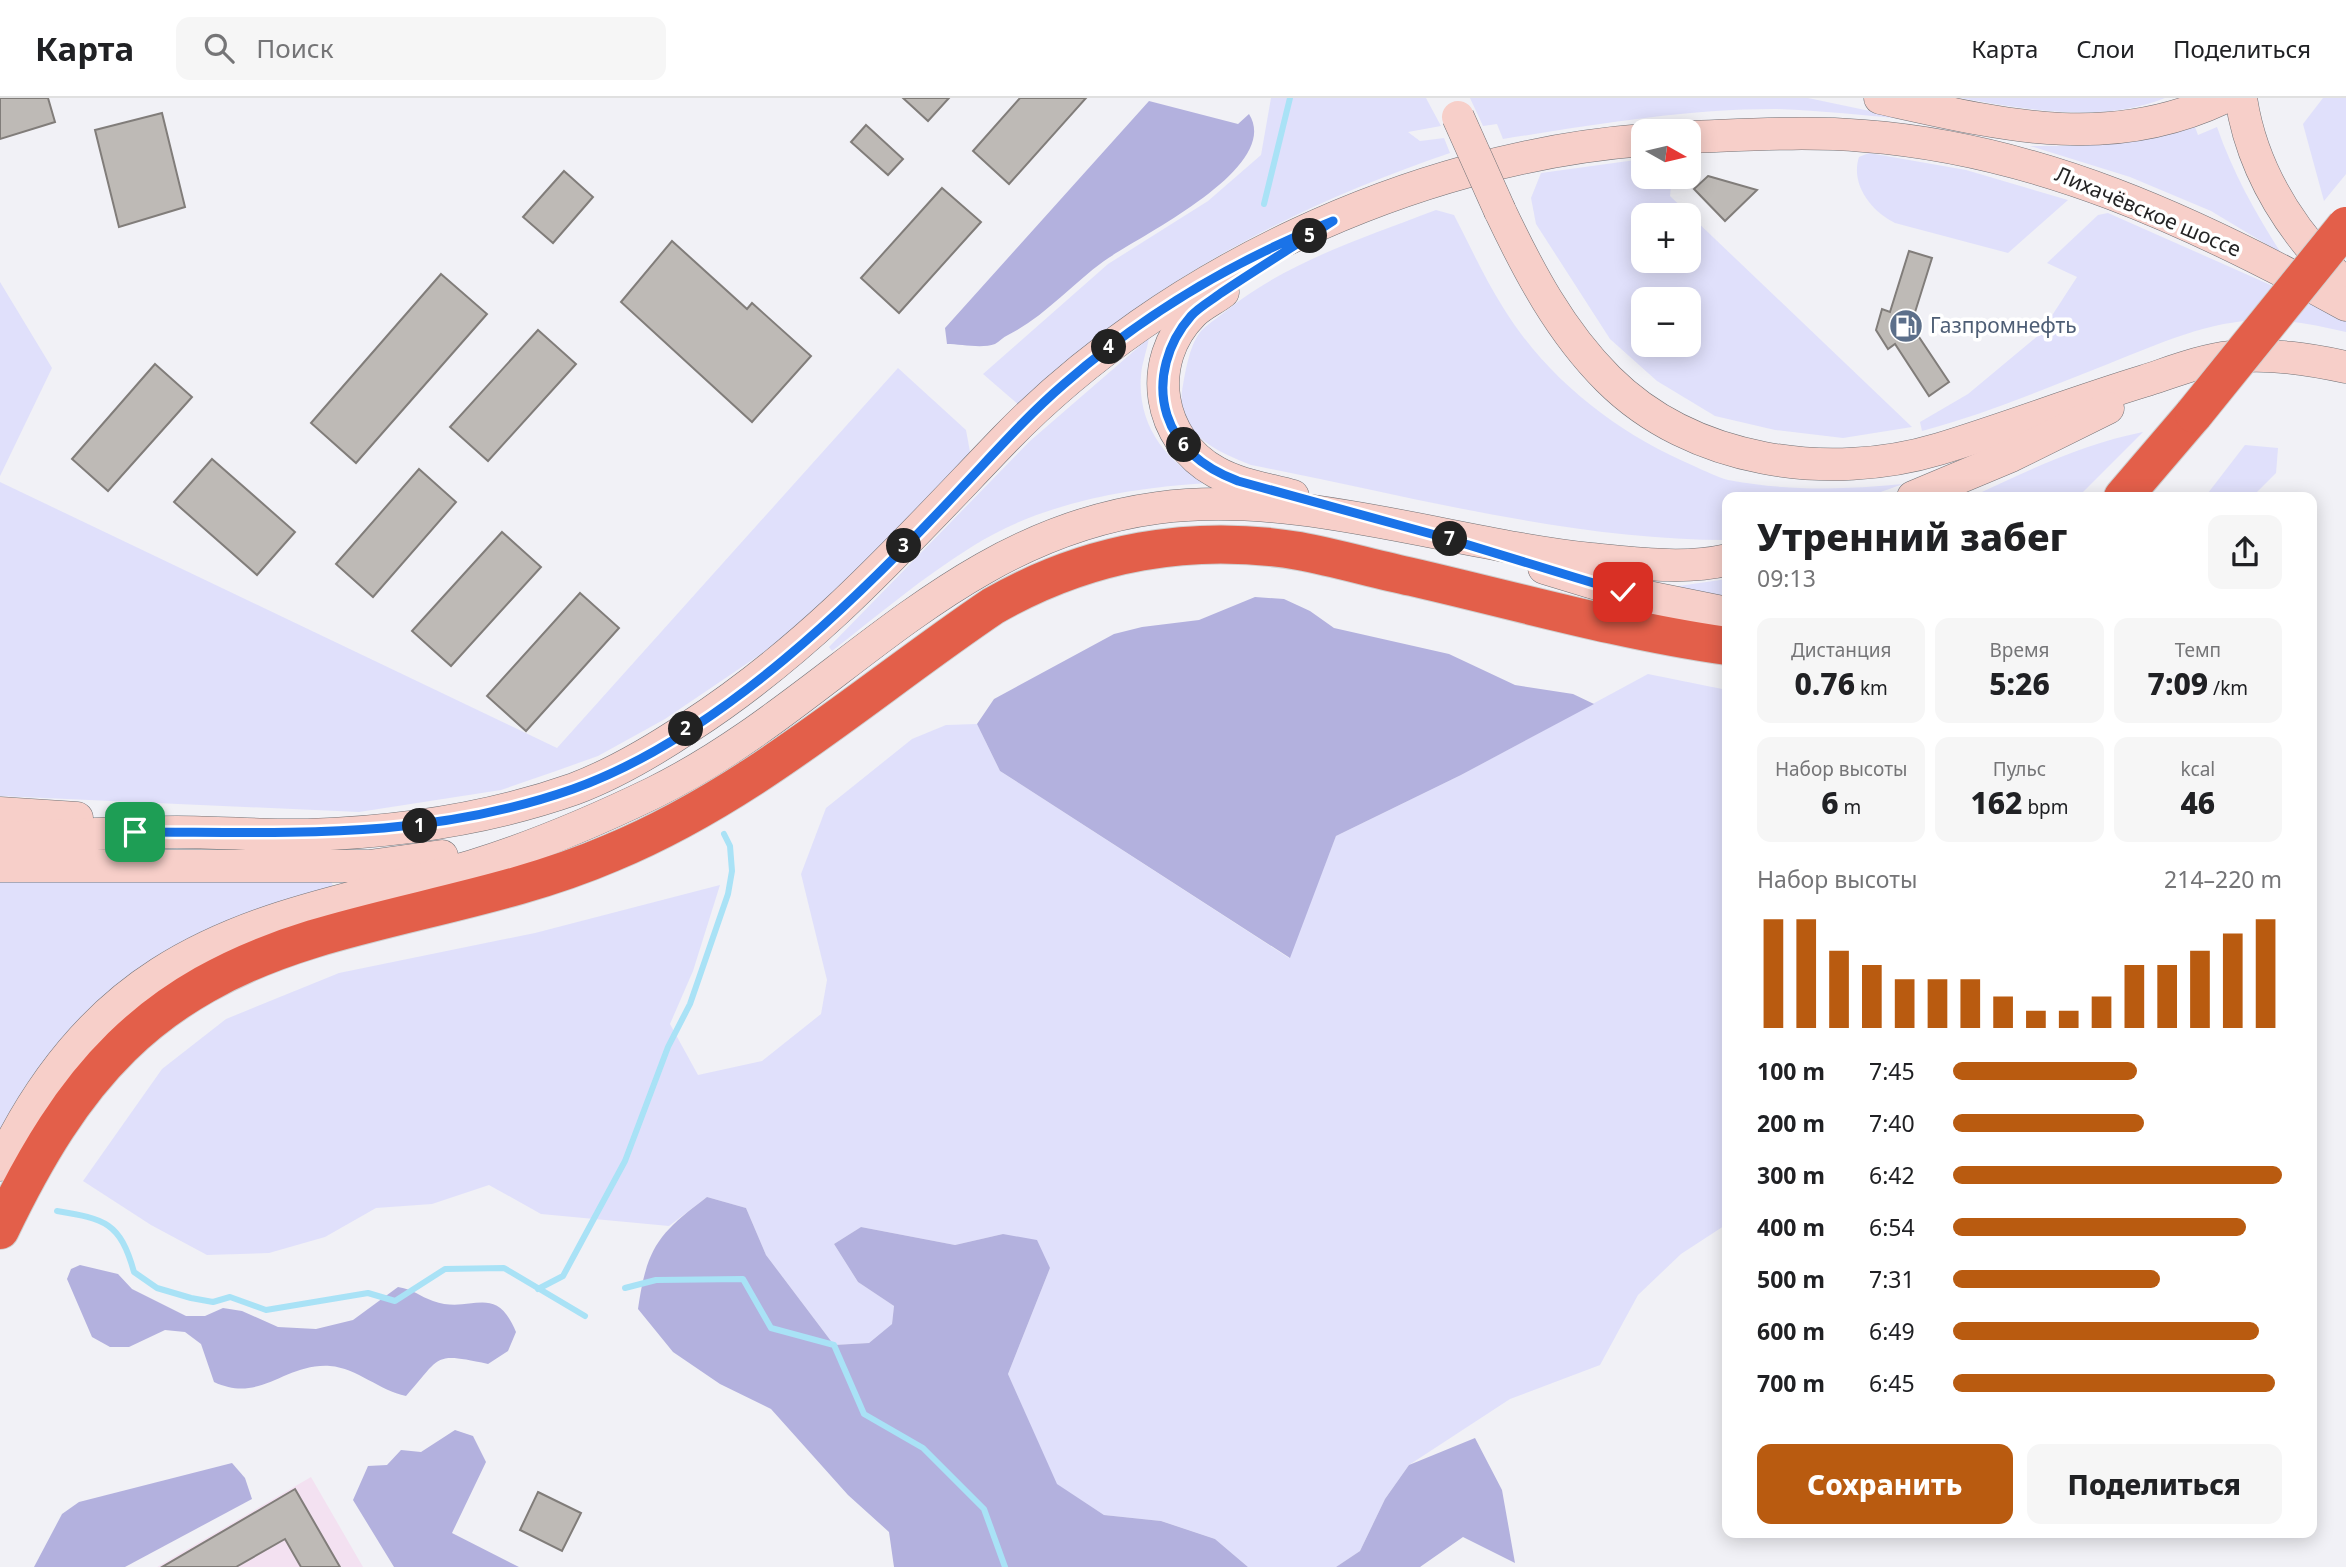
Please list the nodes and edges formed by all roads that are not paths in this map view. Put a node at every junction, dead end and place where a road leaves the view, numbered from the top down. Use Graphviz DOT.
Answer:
graph roads {
  1 [pos="1880,98"];
  2 [pos="2241,98"];
  3 [pos="2212,103"];
  4 [pos="1453,107"];
  5 [pos="1701,137"];
  6 [pos="1631,142"];
  7 [pos="1333,221"];
  8 [pos="2346,226"];
  9 [pos="2346,285"];
  10 [pos="2346,305"];
  11 [pos="2193,365"];
  12 [pos="2346,366"];
  13 [pos="2125,491"];
  14 [pos="1925,492"];
  15 [pos="1370,519"];
  16 [pos="1439,536"];
  17 [pos="1722,560"];
  18 [pos="1722,612"];
  19 [pos="1722,645"];
  20 [pos="0,813"];
  21 [pos="572,827"];
  22 [pos="207,832"];
  23 [pos="0,838"];
  24 [pos="0,866"];
  25 [pos="0,1165"];
  26 [pos="0,1230"];
  1 -- 3 [label="main road"];
  2 -- 9 [label="main road"];
  4 -- 11 [label="main road, bridge"];
  5 -- 10 [label="main road, Лихачёвское шоссе"];
  6 -- 7 [label="main road"];
  7 -- 15 [label="main road"];
  7 -- 22 [label="main road"];
  8 -- 13 [label="highway, bridge"];
  11 -- 12 [label="main road"];
  11 -- 14 [label="main road"];
  15 -- 16 [label="main road"];
  15 -- 21 [label="main road"];
  16 -- 17 [label="main road"];
  16 -- 18 [label="main road"];
  19 -- 26 [label="highway"];
  20 -- 22 [label="main road"];
  21 -- 24 [label="main road"];
  21 -- 25 [label="main road"];
  22 -- 23 [label="main road"];
}
